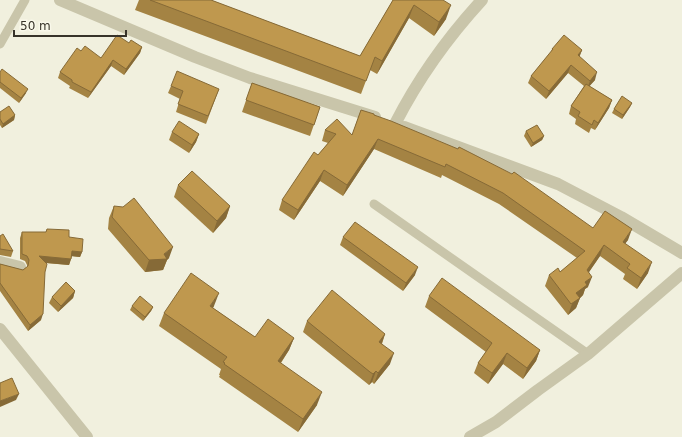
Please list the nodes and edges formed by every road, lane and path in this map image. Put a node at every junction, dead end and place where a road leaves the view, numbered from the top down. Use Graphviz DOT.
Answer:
graph roads {
  1 [pos="25,0"];
  2 [pos="60,0"];
  3 [pos="482,0"];
  4 [pos="0,44"];
  5 [pos="395,124"];
  6 [pos="374,204"];
  7 [pos="682,252"];
  8 [pos="0,262"];
  9 [pos="20,267"];
  10 [pos="682,273"];
  11 [pos="0,329"];
  12 [pos="588,354"];
  13 [pos="87,437"];
  14 [pos="470,437"];
  1 -- 4 [label="lane"];
  2 -- 5 [label="street"];
  3 -- 5 [label="street"];
  5 -- 7 [label="street"];
  6 -- 12 [label="lane"];
  8 -- 9 [label="street"];
  10 -- 12 [label="street"];
  11 -- 13 [label="street"];
  12 -- 14 [label="street"];
}
